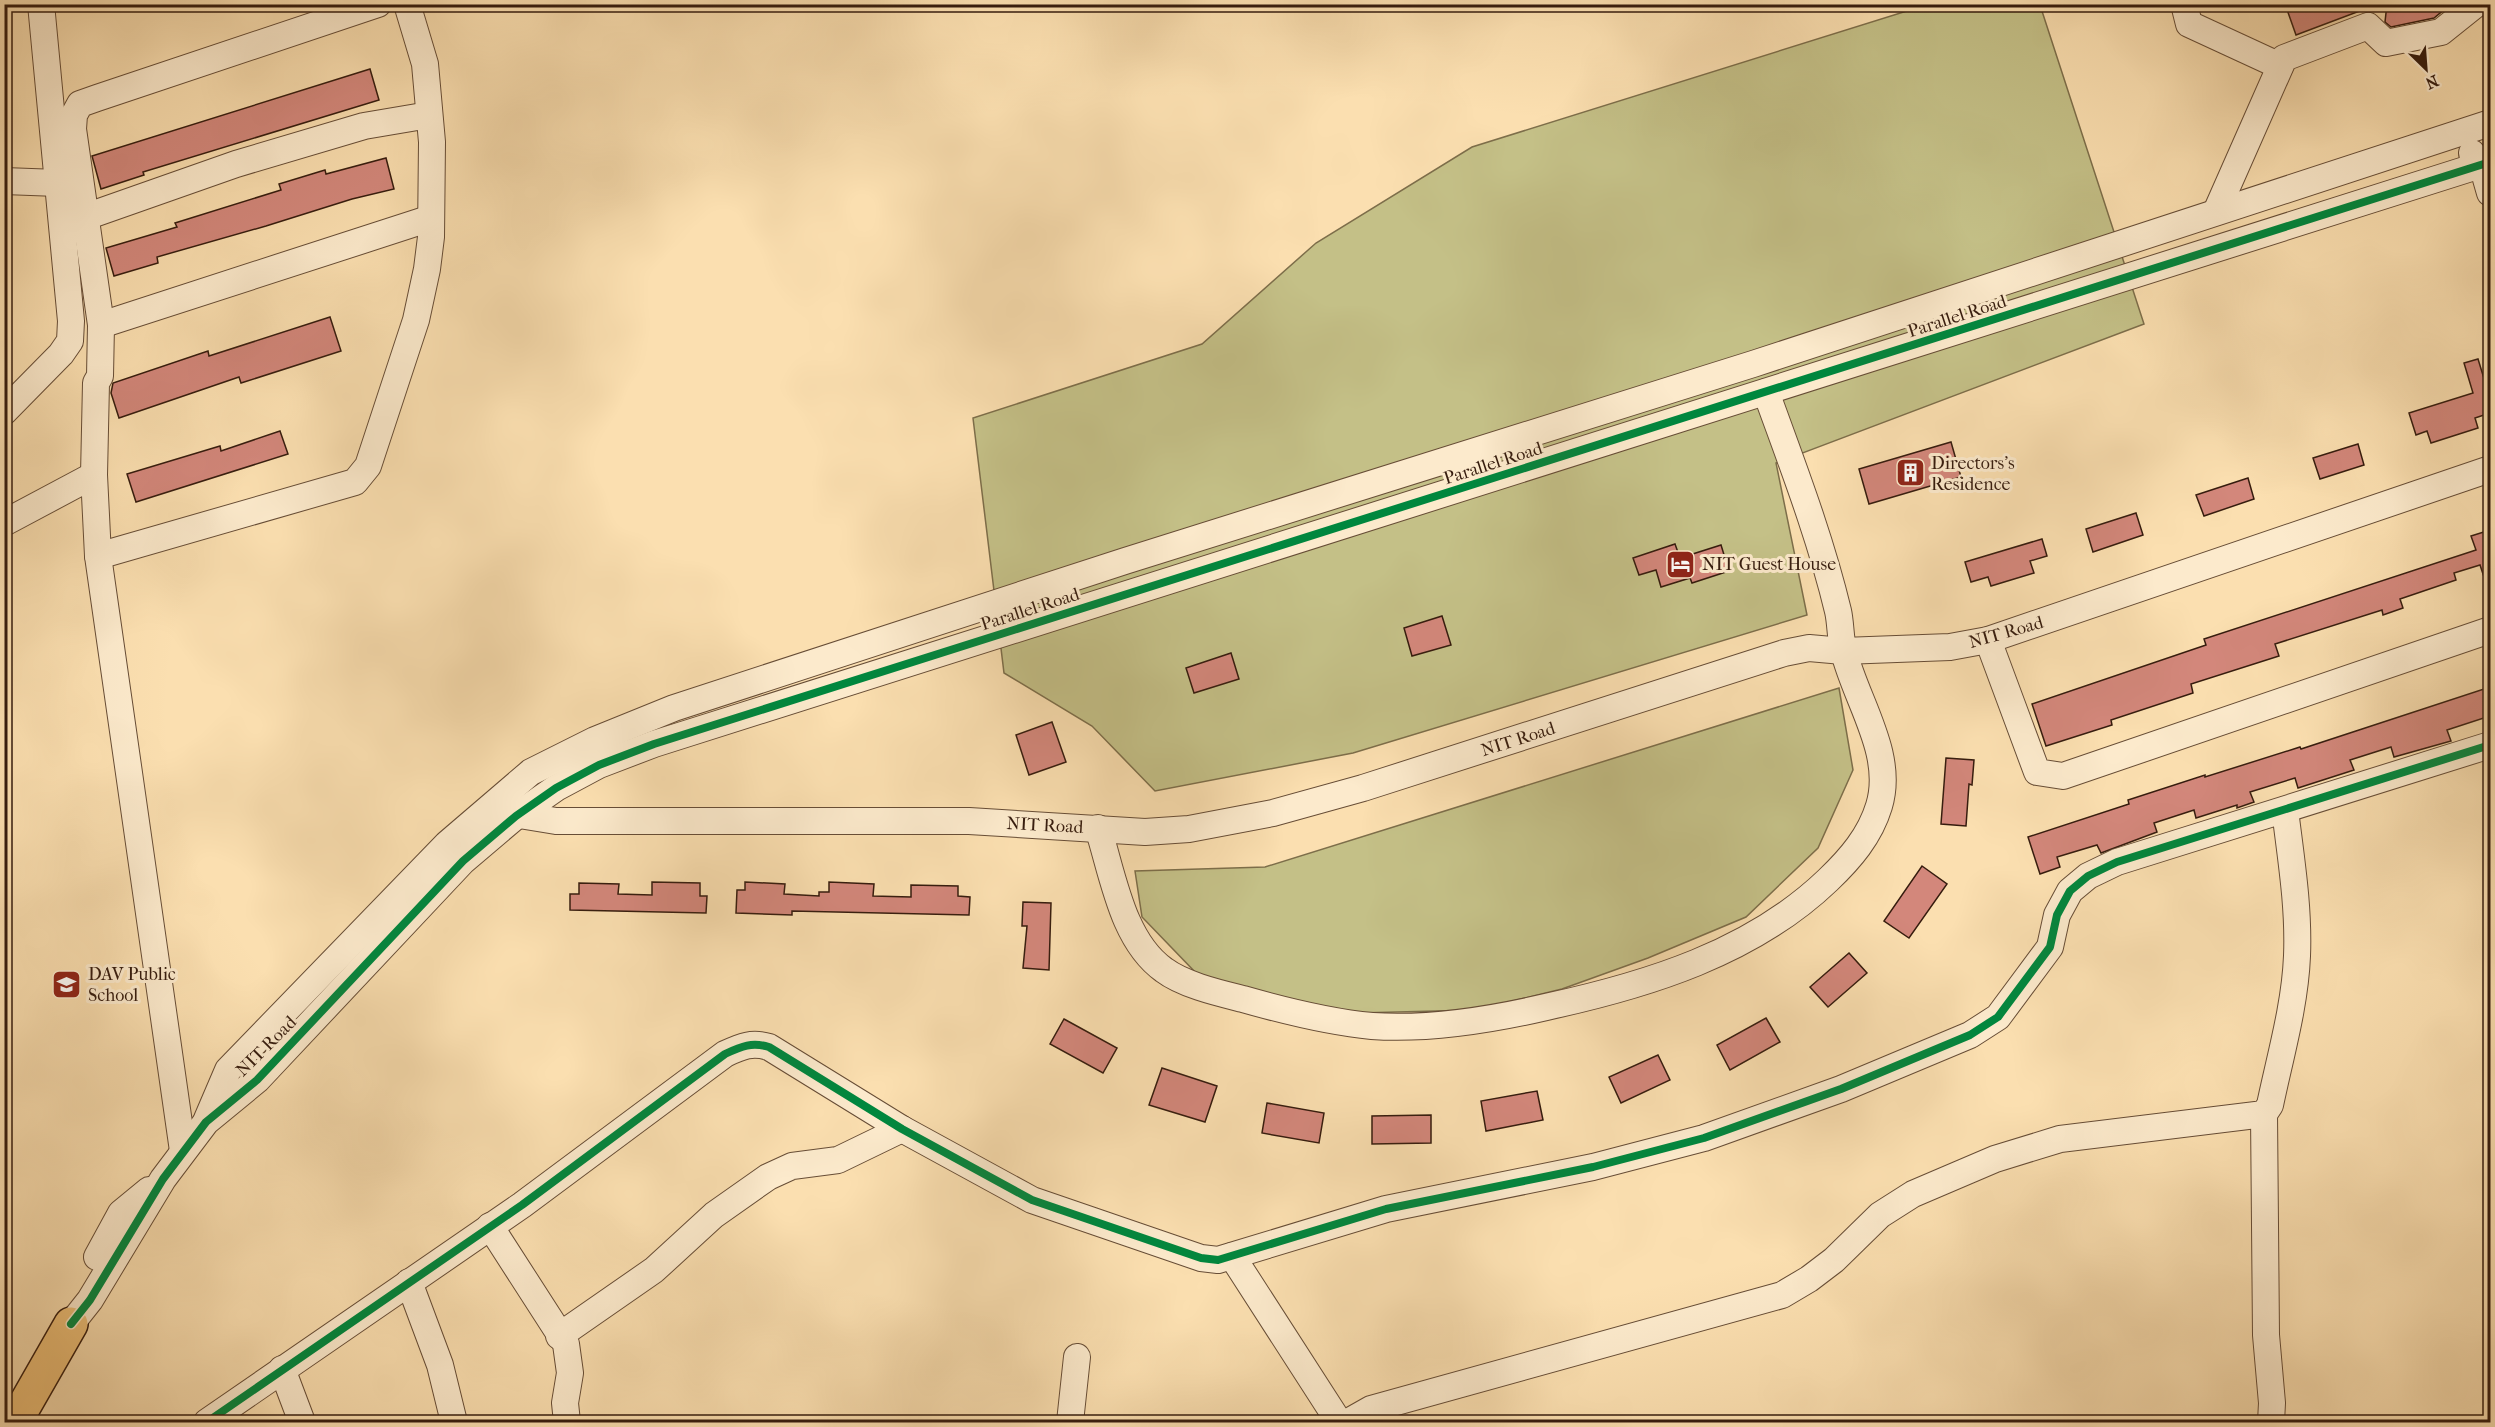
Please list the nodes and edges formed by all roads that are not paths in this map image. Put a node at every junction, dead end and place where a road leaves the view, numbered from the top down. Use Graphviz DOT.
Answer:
graph roads {
  1 [pos="41,4"];
  2 [pos="378,4"];
  3 [pos="407,4"];
  4 [pos="2184,4"];
  5 [pos="2476,4"];
  6 [pos="2280,66"];
  7 [pos="429,115"];
  8 [pos="2490,123"];
  9 [pos="2456,135"];
  10 [pos="2486,164"];
  11 [pos="4,181"];
  12 [pos="58,183"];
  13 [pos="2490,193"];
  14 [pos="2216,212"];
  15 [pos="87,217"];
  16 [pos="431,218"];
  17 [pos="62,225"];
  18 [pos="101,325"];
  19 [pos="1766,392"];
  20 [pos="10,399"];
  21 [pos="2490,469"];
  22 [pos="94,475"];
  23 [pos="4,523"];
  24 [pos="98,556"];
  25 [pos="2490,630"];
  26 [pos="1988,640"];
  27 [pos="1844,651"];
  28 [pos="2490,745"];
  29 [pos="487,808"];
  30 [pos="2285,810"];
  31 [pos="516,816"];
  32 [pos="1098,828"];
  33 [pos="2264,1114"];
  34 [pos="206,1122"];
  35 [pos="902,1129"];
  36 [pos="183,1151"];
  37 [pos="490,1226"];
  38 [pos="1232,1256"];
  39 [pos="409,1282"];
  40 [pos="71,1324"];
  41 [pos="559,1336"];
  42 [pos="1077,1357"];
  43 [pos="282,1369"];
  44 [pos="4,1412"];
  45 [pos="15,1422"];
  46 [pos="207,1422"];
  47 [pos="302,1422"];
  48 [pos="454,1422"];
  49 [pos="567,1422"];
  50 [pos="1070,1422"];
  51 [pos="1339,1422"];
  52 [pos="1348,1422"];
  53 [pos="2271,1422"];
  1 -- 12 [label="street"];
  2 -- 15 [label="street"];
  3 -- 7 [label="street"];
  4 -- 6 [label="street"];
  5 -- 6 [label="street"];
  6 -- 14 [label="street"];
  7 -- 15 [label="street"];
  7 -- 16 [label="street"];
  8 -- 9 [label="street, Parallel Road"];
  9 -- 10 [label="street"];
  9 -- 14 [label="street, Parallel Road"];
  10 -- 13 [label="street"];
  10 -- 19 [label="street, Parallel Road"];
  11 -- 12 [label="street"];
  12 -- 17 [label="street"];
  14 -- 29 [label="street, Parallel Road"];
  15 -- 17 [label="street"];
  15 -- 18 [label="street"];
  16 -- 18 [label="street"];
  16 -- 24 [label="street"];
  17 -- 20 [label="street"];
  18 -- 22 [label="street"];
  19 -- 27 [label="street"];
  19 -- 31 [label="street, Parallel Road"];
  21 -- 26 [label="street, NIT Road"];
  22 -- 23 [label="street"];
  22 -- 24 [label="street"];
  24 -- 36 [label="street"];
  25 -- 26 [label="street"];
  26 -- 27 [label="street, NIT Road"];
  27 -- 32 [label="street, NIT Road"];
  27 -- 32 [label="street"];
  28 -- 30 [label="street"];
  29 -- 31 [label="street, NIT Road"];
  29 -- 34 [label="street, NIT Road"];
  30 -- 33 [label="street"];
  30 -- 38 [label="street"];
  31 -- 32 [label="street, NIT Road"];
  31 -- 34 [label="street, NIT Road"];
  33 -- 52 [label="street"];
  33 -- 53 [label="street"];
  34 -- 36 [label="street, NIT Road"];
  35 -- 37 [label="street"];
  35 -- 38 [label="street"];
  35 -- 41 [label="street"];
  36 -- 40 [label="street, NIT Road"];
  37 -- 39 [label="street"];
  37 -- 41 [label="street"];
  38 -- 51 [label="street"];
  39 -- 43 [label="street"];
  39 -- 48 [label="street"];
  40 -- 45 [label="main road, NIT Road"];
  41 -- 49 [label="street"];
  42 -- 50 [label="street"];
  43 -- 46 [label="street"];
  43 -- 47 [label="street"];
  44 -- 45 [label="street"];
}
